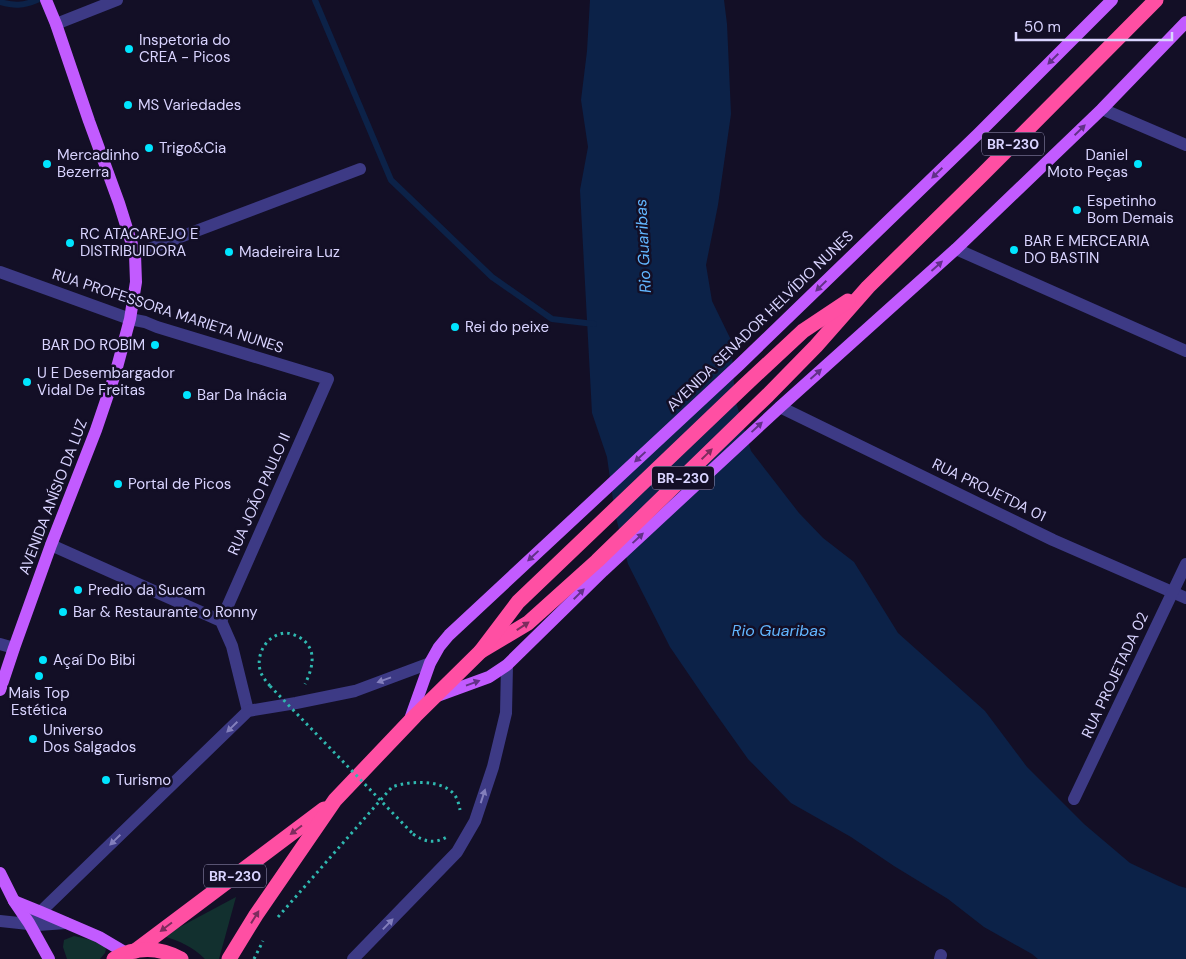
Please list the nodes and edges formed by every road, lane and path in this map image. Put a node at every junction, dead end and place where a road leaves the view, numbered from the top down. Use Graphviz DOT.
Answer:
graph roads {
  1 [pos="117,0"];
  2 [pos="1112,0"];
  3 [pos="1156,0"];
  4 [pos="48,5"];
  5 [pos="1186,22"];
  6 [pos="56,24"];
  7 [pos="1102,109"];
  8 [pos="1186,145"];
  9 [pos="360,170"];
  10 [pos="956,248"];
  11 [pos="135,254"];
  12 [pos="0,272"];
  13 [pos="868,287"];
  14 [pos="130,319"];
  15 [pos="1186,351"];
  16 [pos="328,379"];
  17 [pos="780,407"];
  18 [pos="51,545"];
  19 [pos="1186,564"];
  20 [pos="600,566"];
  21 [pos="1172,592"];
  22 [pos="1186,598"];
  23 [pos="221,621"];
  24 [pos="0,644"];
  25 [pos="14,648"];
  26 [pos="481,651"];
  27 [pos="430,664"];
  28 [pos="507,665"];
  29 [pos="0,690"];
  30 [pos="437,696"];
  31 [pos="296,703"];
  32 [pos="248,711"];
  33 [pos="409,723"];
  34 [pos="1074,799"];
  35 [pos="335,800"];
  36 [pos="461,811"];
  37 [pos="449,836"];
  38 [pos="0,873"];
  39 [pos="14,901"];
  40 [pos="41,912"];
  41 [pos="0,921"];
  42 [pos="29,923"];
  43 [pos="66,923"];
  44 [pos="273,924"];
  45 [pos="263,941"];
  46 [pos="125,954"];
  47 [pos="49,959"];
  48 [pos="181,959"];
  49 [pos="229,959"];
  50 [pos="254,959"];
  51 [pos="354,959"];
  1 -- 6 [label="street"];
  2 -- 27 [label="main road, AVENIDA SENADOR HELVÍDIO NUNES, one-way"];
  3 -- 13 [label="highway, BR-230"];
  4 -- 6 [label="main road, AVENIDA ANÍSIO DA LUZ"];
  5 -- 7 [label="main road"];
  6 -- 11 [label="main road, AVENIDA ANÍSIO DA LUZ"];
  7 -- 8 [label="street"];
  10 -- 7 [label="main road, one-way"];
  9 -- 11 [label="street"];
  10 -- 15 [label="street"];
  17 -- 10 [label="main road, one-way"];
  11 -- 14 [label="main road, AVENIDA ANÍSIO DA LUZ"];
  12 -- 14 [label="street, RUA PROFESSORA MARIETA NUNES"];
  20 -- 13 [label="highway, BR-230, one-way"];
  13 -- 26 [label="highway, BR-230"];
  14 -- 16 [label="street, RUA PROFESSORA MARIETA NUNES"];
  14 -- 18 [label="main road, AVENIDA ANÍSIO DA LUZ"];
  16 -- 23 [label="street, RUA JOÃO PAULO II"];
  20 -- 17 [label="main road, one-way"];
  17 -- 21 [label="street, RUA PROJETDA 01"];
  18 -- 23 [label="street"];
  18 -- 25 [label="main road, AVENIDA ANÍSIO DA LUZ"];
  19 -- 21 [label="street, RUA PROJETADA 02"];
  26 -- 20 [label="highway, BR-230, one-way"];
  28 -- 20 [label="main road, one-way"];
  21 -- 22 [label="street, RUA PROJETDA 01"];
  21 -- 34 [label="street, RUA PROJETADA 02"];
  23 -- 32 [label="street"];
  24 -- 25 [label="street"];
  25 -- 29 [label="main road, AVENIDA ANÍSIO DA LUZ"];
  26 -- 30 [label="highway, BR-230"];
  27 -- 31 [label="street, one-way"];
  27 -- 33 [label="main road, AVENIDA SENADOR HELVÍDIO NUNES"];
  30 -- 28 [label="main road, one-way"];
  51 -- 28 [label="street, one-way"];
  30 -- 33 [label="highway, BR-230"];
  31 -- 32 [label="street"];
  31 -- 37 [label="path, bridge"];
  32 -- 40 [label="street, one-way"];
  33 -- 35 [label="highway, BR-230"];
  35 -- 46 [label="highway, BR-230, one-way"];
  49 -- 35 [label="highway, BR-230, one-way"];
  36 -- 44 [label="path"];
  38 -- 39 [label="main road"];
  39 -- 40 [label="main road"];
  39 -- 42 [label="main road"];
  40 -- 42 [label="street"];
  40 -- 43 [label="main road"];
  41 -- 42 [label="street"];
  42 -- 43 [label="street"];
  42 -- 47 [label="main road"];
  43 -- 46 [label="main road"];
  45 -- 50 [label="path"];
  46 -- 48 [label="highway"];
}
